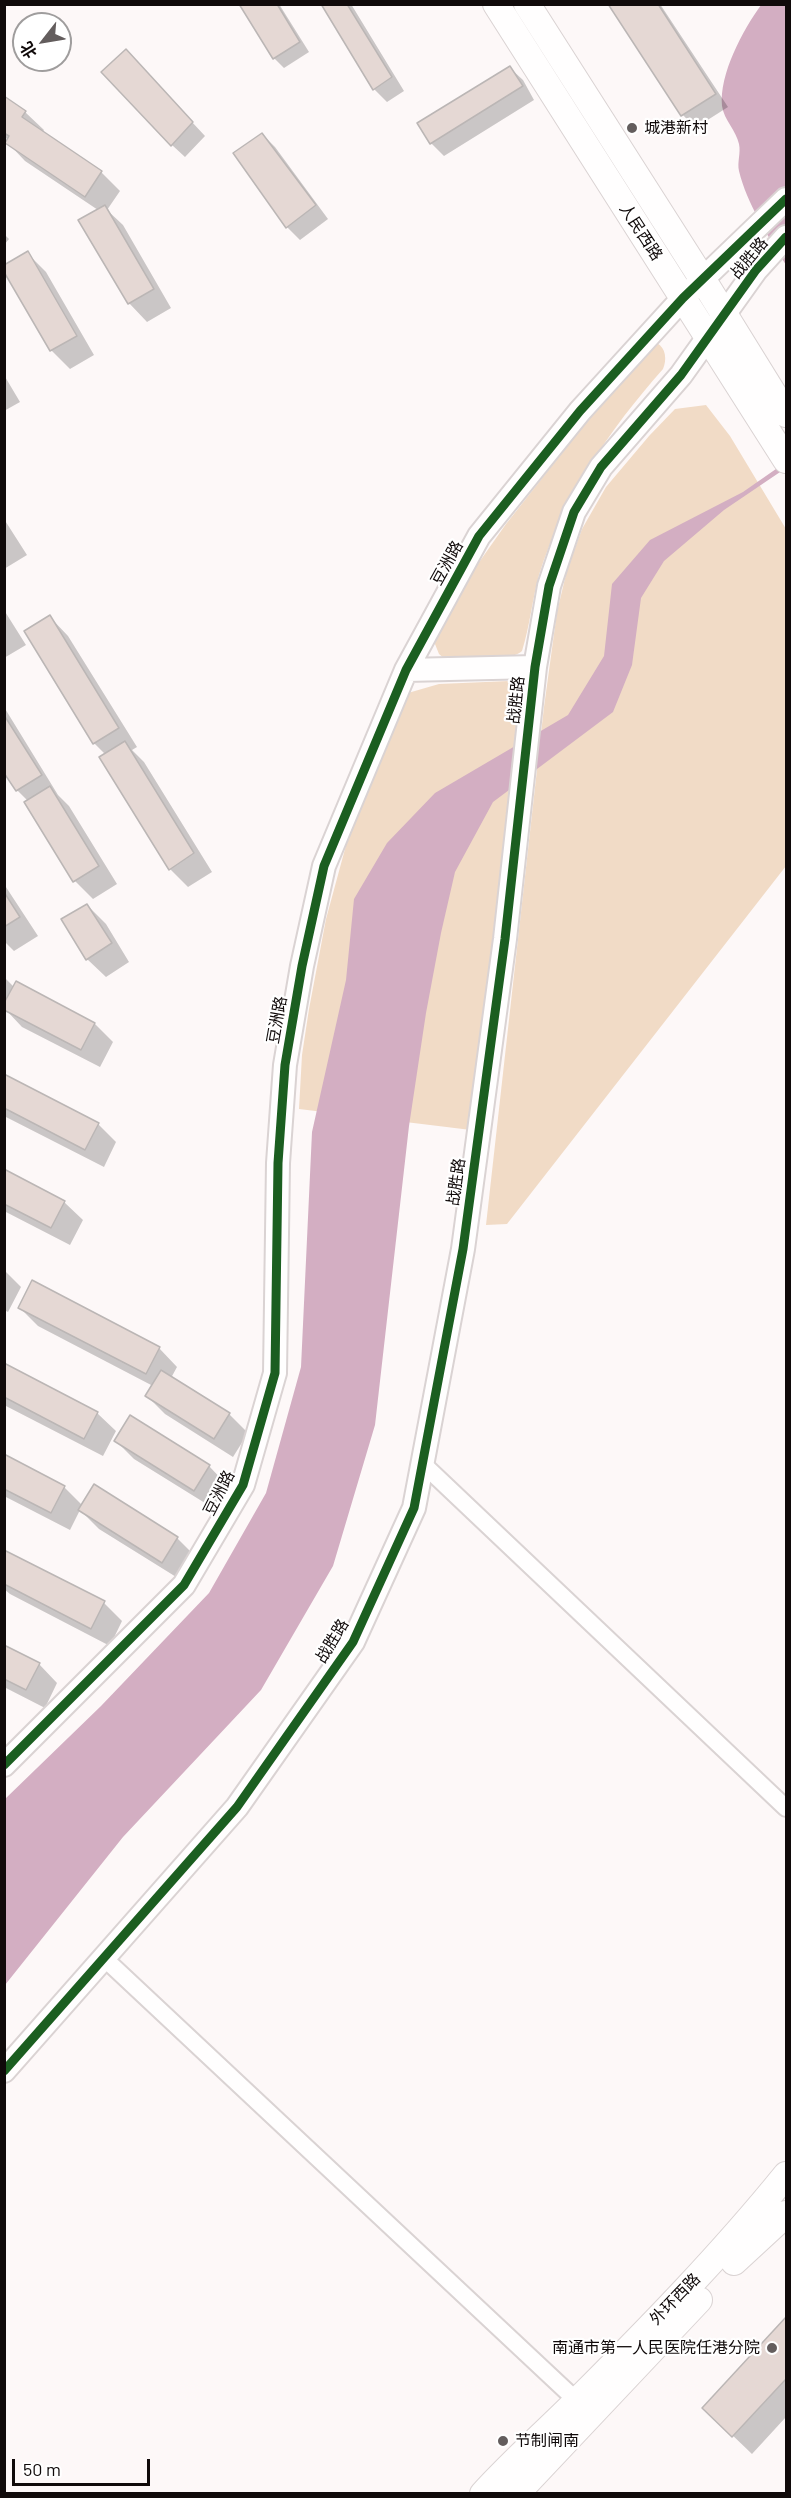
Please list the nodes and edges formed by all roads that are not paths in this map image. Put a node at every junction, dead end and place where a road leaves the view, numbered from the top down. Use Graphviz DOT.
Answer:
graph roads {
  1 [pos="496,4"];
  2 [pos="527,4"];
  3 [pos="786,199"];
  4 [pos="786,237"];
  5 [pos="704,279"];
  6 [pos="684,298"];
  7 [pos="724,313"];
  8 [pos="706,337"];
  9 [pos="786,414"];
  10 [pos="786,460"];
  11 [pos="535,667"];
  12 [pos="406,670"];
  13 [pos="422,1463"];
  14 [pos="4,1765"];
  15 [pos="786,1808"];
  16 [pos="104,1958"];
  17 [pos="4,2071"];
  18 [pos="786,2175"];
  19 [pos="786,2185"];
  20 [pos="786,2207"];
  21 [pos="786,2214"];
  22 [pos="744,2239"];
  23 [pos="577,2401"];
  24 [pos="483,2493"];
  25 [pos="516,2493"];
  1 -- 6 [label="main road, 人民西路"];
  2 -- 5 [label="main road, 人民西路"];
  3 -- 5 [label="street, 战胜路"];
  4 -- 7 [label="street, 战胜路"];
  5 -- 6 [label="street, 战胜路"];
  5 -- 7 [label="main road, 人民西路"];
  6 -- 8 [label="main road, 人民西路"];
  6 -- 12 [label="street, 豆洲路"];
  7 -- 8 [label="street, 战胜路"];
  7 -- 9 [label="main road, 人民西路"];
  8 -- 10 [label="main road, 人民西路"];
  8 -- 11 [label="street, 战胜路"];
  11 -- 12 [label="street"];
  11 -- 13 [label="street, 战胜路"];
  12 -- 14 [label="street, 豆洲路"];
  13 -- 15 [label="street"];
  13 -- 16 [label="street, 战胜路"];
  16 -- 17 [label="street, 战胜路"];
  16 -- 23 [label="street"];
  18 -- 22 [label="main road, 外环西路"];
  19 -- 22 [label="main road, 外环西路"];
  20 -- 22 [label="main road, 外环西路"];
  21 -- 22 [label="main road, 外环西路"];
  22 -- 23 [label="main road, 外环西路"];
  22 -- 25 [label="main road, 外环西路"];
  23 -- 24 [label="main road, 外环西路"];
}
